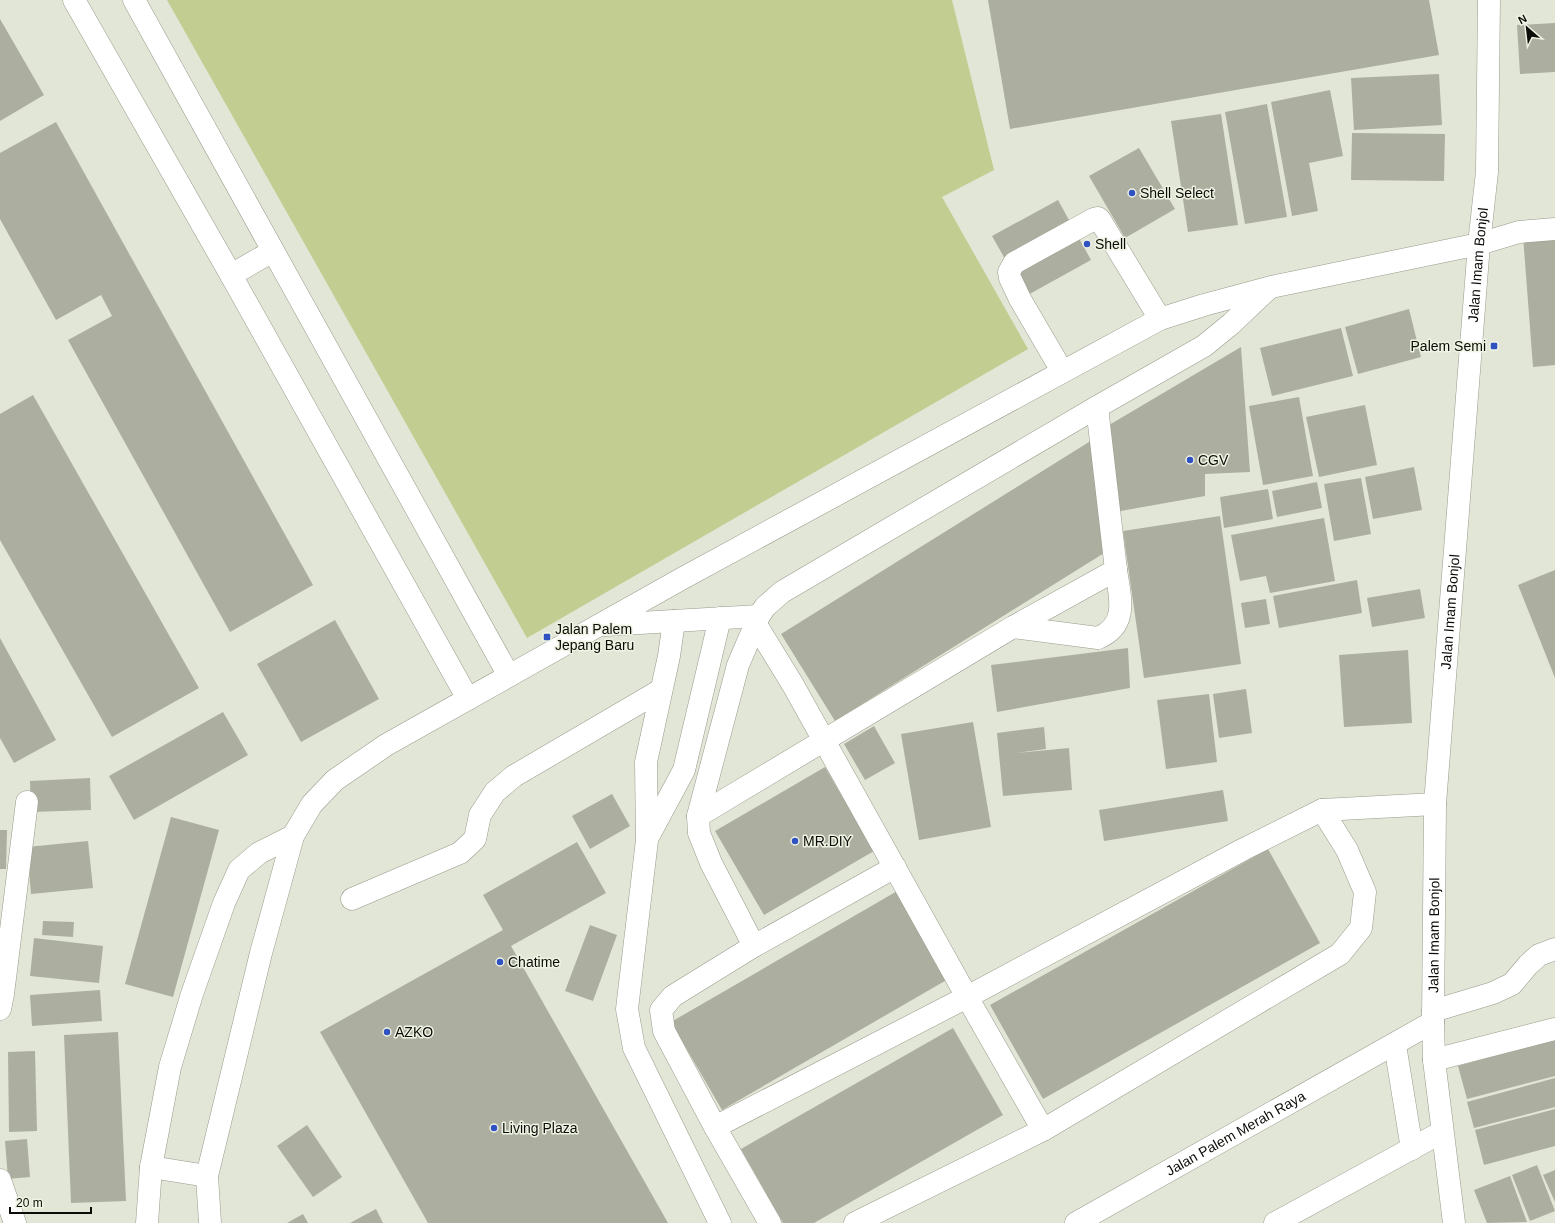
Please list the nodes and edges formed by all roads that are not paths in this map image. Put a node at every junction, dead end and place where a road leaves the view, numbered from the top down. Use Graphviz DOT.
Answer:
graph roads {
  1 [pos="74,0"];
  2 [pos="134,0"];
  3 [pos="1489,0"];
  4 [pos="1555,229"];
  5 [pos="1479,244"];
  6 [pos="273,251"];
  7 [pos="231,275"];
  8 [pos="1271,287"];
  9 [pos="1160,319"];
  10 [pos="1062,371"];
  11 [pos="1097,407"];
  12 [pos="1116,570"];
  13 [pos="720,618"];
  14 [pos="757,619"];
  15 [pos="674,621"];
  16 [pos="600,625"];
  17 [pos="1014,627"];
  18 [pos="509,676"];
  19 [pos="660,690"];
  20 [pos="468,699"];
  21 [pos="824,740"];
  22 [pos="27,802"];
  23 [pos="1435,804"];
  24 [pos="1322,810"];
  25 [pos="698,816"];
  26 [pos="293,836"];
  27 [pos="647,840"];
  28 [pos="894,867"];
  29 [pos="352,899"];
  30 [pos="754,946"];
  31 [pos="1555,949"];
  32 [pos="967,997"];
  33 [pos="0,1009"];
  34 [pos="1433,1017"];
  35 [pos="1555,1029"];
  36 [pos="1395,1045"];
  37 [pos="1434,1060"];
  38 [pos="715,1126"];
  39 [pos="1043,1130"];
  40 [pos="1442,1132"];
  41 [pos="1412,1149"];
  42 [pos="151,1167"];
  43 [pos="208,1176"];
  44 [pos="0,1180"];
  45 [pos="15,1223"];
  46 [pos="147,1223"];
  47 [pos="210,1223"];
  48 [pos="720,1223"];
  49 [pos="770,1223"];
  50 [pos="855,1223"];
  51 [pos="1076,1223"];
  52 [pos="1275,1223"];
  53 [pos="1454,1223"];
  1 -- 7 [label="street"];
  2 -- 6 [label="street"];
  3 -- 5 [label="street, Jalan Imam Bonjol"];
  4 -- 5 [label="street"];
  5 -- 8 [label="street"];
  5 -- 23 [label="street, Jalan Imam Bonjol"];
  6 -- 7 [label="street"];
  6 -- 18 [label="street"];
  7 -- 20 [label="street"];
  8 -- 9 [label="street"];
  8 -- 11 [label="street"];
  9 -- 10 [label="street"];
  9 -- 10 [label="street"];
  10 -- 16 [label="street"];
  11 -- 12 [label="street"];
  11 -- 14 [label="street"];
  12 -- 17 [label="street"];
  12 -- 17 [label="street"];
  13 -- 14 [label="street"];
  13 -- 15 [label="street"];
  13 -- 27 [label="street"];
  14 -- 21 [label="street"];
  14 -- 25 [label="street"];
  15 -- 16 [label="street"];
  15 -- 19 [label="street"];
  16 -- 18 [label="street"];
  17 -- 21 [label="street"];
  18 -- 20 [label="street"];
  19 -- 27 [label="street"];
  19 -- 29 [label="street"];
  20 -- 26 [label="street"];
  21 -- 25 [label="street"];
  21 -- 28 [label="street"];
  22 -- 33 [label="street"];
  23 -- 24 [label="street"];
  23 -- 34 [label="street, Jalan Imam Bonjol"];
  24 -- 32 [label="street"];
  24 -- 39 [label="street"];
  25 -- 30 [label="street"];
  26 -- 42 [label="street"];
  26 -- 43 [label="street"];
  27 -- 48 [label="street"];
  28 -- 30 [label="street"];
  28 -- 32 [label="street"];
  30 -- 38 [label="street"];
  31 -- 34 [label="street, Jalan Palem Merah Raya"];
  32 -- 38 [label="street"];
  32 -- 39 [label="street"];
  34 -- 36 [label="street, Jalan Palem Merah Raya"];
  34 -- 37 [label="street, Jalan Imam Bonjol"];
  35 -- 37 [label="street"];
  36 -- 41 [label="street"];
  36 -- 51 [label="street, Jalan Palem Merah Raya"];
  37 -- 40 [label="street, Jalan Imam Bonjol"];
  38 -- 49 [label="street"];
  39 -- 50 [label="street"];
  40 -- 41 [label="street"];
  40 -- 53 [label="street, Jalan Imam Bonjol"];
  41 -- 52 [label="street"];
  42 -- 43 [label="street"];
  42 -- 46 [label="street"];
  43 -- 47 [label="street"];
  44 -- 45 [label="street"];
}
